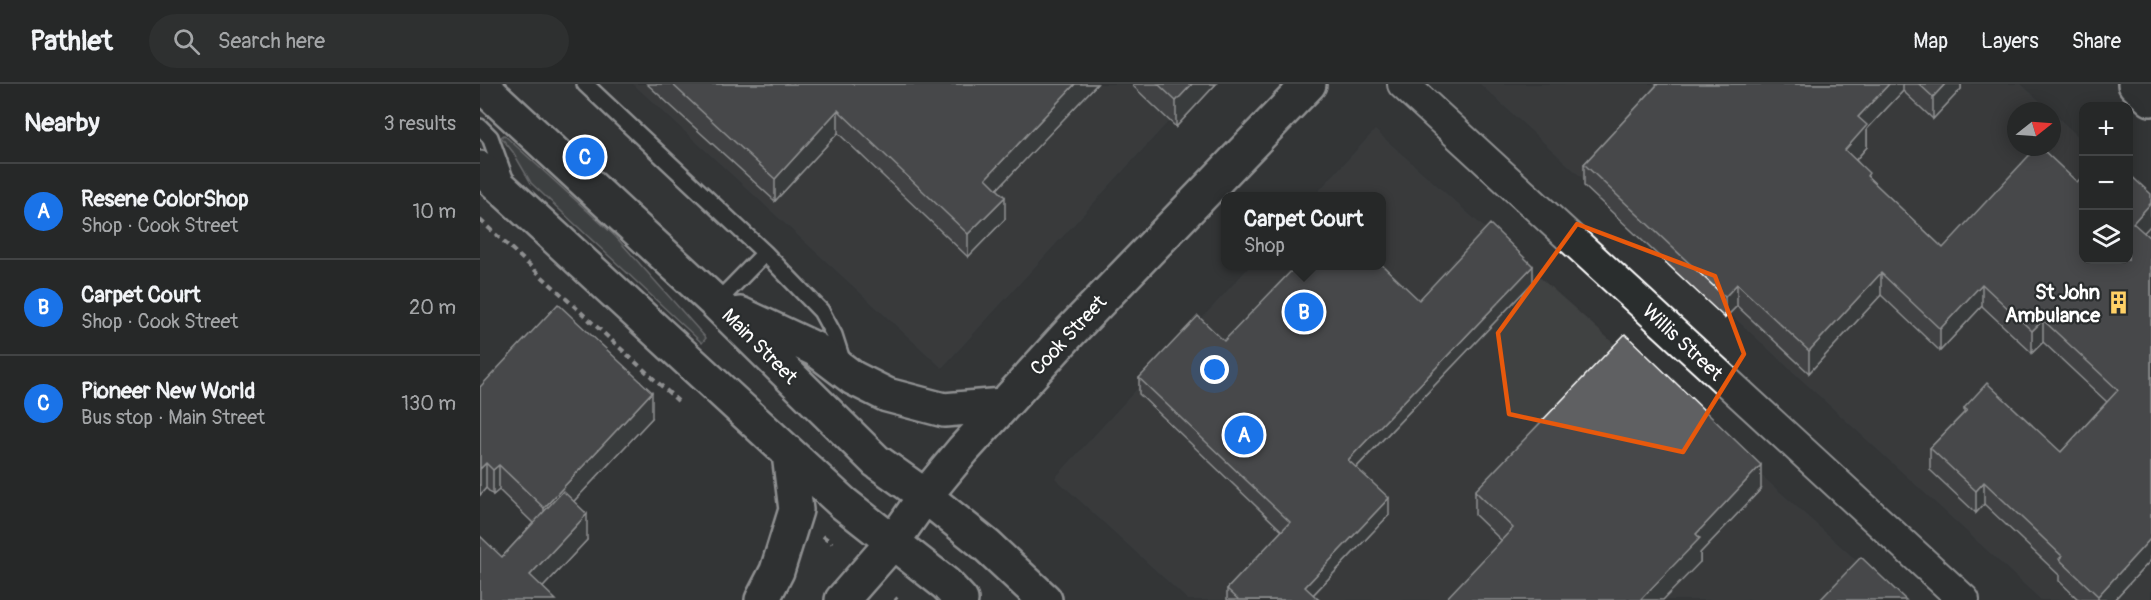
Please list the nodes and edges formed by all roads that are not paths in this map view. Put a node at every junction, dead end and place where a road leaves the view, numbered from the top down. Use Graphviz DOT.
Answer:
graph roads {
  1 [pos="480,84"];
  2 [pos="585,84"];
  3 [pos="1309,84"];
  4 [pos="1403,84"];
  5 [pos="2135,84"];
  6 [pos="2151,99"];
  7 [pos="480,127"];
  8 [pos="480,168"];
  9 [pos="513,198"];
  10 [pos="765,253"];
  11 [pos="716,303"];
  12 [pos="848,374"];
  13 [pos="1003,405"];
  14 [pos="789,454"];
  15 [pos="925,496"];
  16 [pos="892,543"];
  17 [pos="762,600"];
  18 [pos="842,600"];
  19 [pos="961,600"];
  20 [pos="1045,600"];
  21 [pos="1964,600"];
  1 -- 11 [label="main road, Main Street"];
  2 -- 10 [label="lane"];
  3 -- 13 [label="main road, Cook Street"];
  4 -- 21 [label="street, Willis Street"];
  5 -- 6 [label="main road"];
  7 -- 9 [label="lane"];
  8 -- 9 [label="main road"];
  9 -- 14 [label="main road"];
  10 -- 11 [label="lane"];
  10 -- 12 [label="lane"];
  11 -- 12 [label="main road"];
  11 -- 15 [label="main road, Main Street"];
  12 -- 13 [label="main road"];
  13 -- 15 [label="main road, Cook Street"];
  14 -- 16 [label="main road"];
  14 -- 17 [label="main road"];
  15 -- 16 [label="main road, Cook Street"];
  15 -- 20 [label="main road, Main Street"];
  16 -- 18 [label="main road, Cook Street"];
  16 -- 19 [label="main road"];
}
